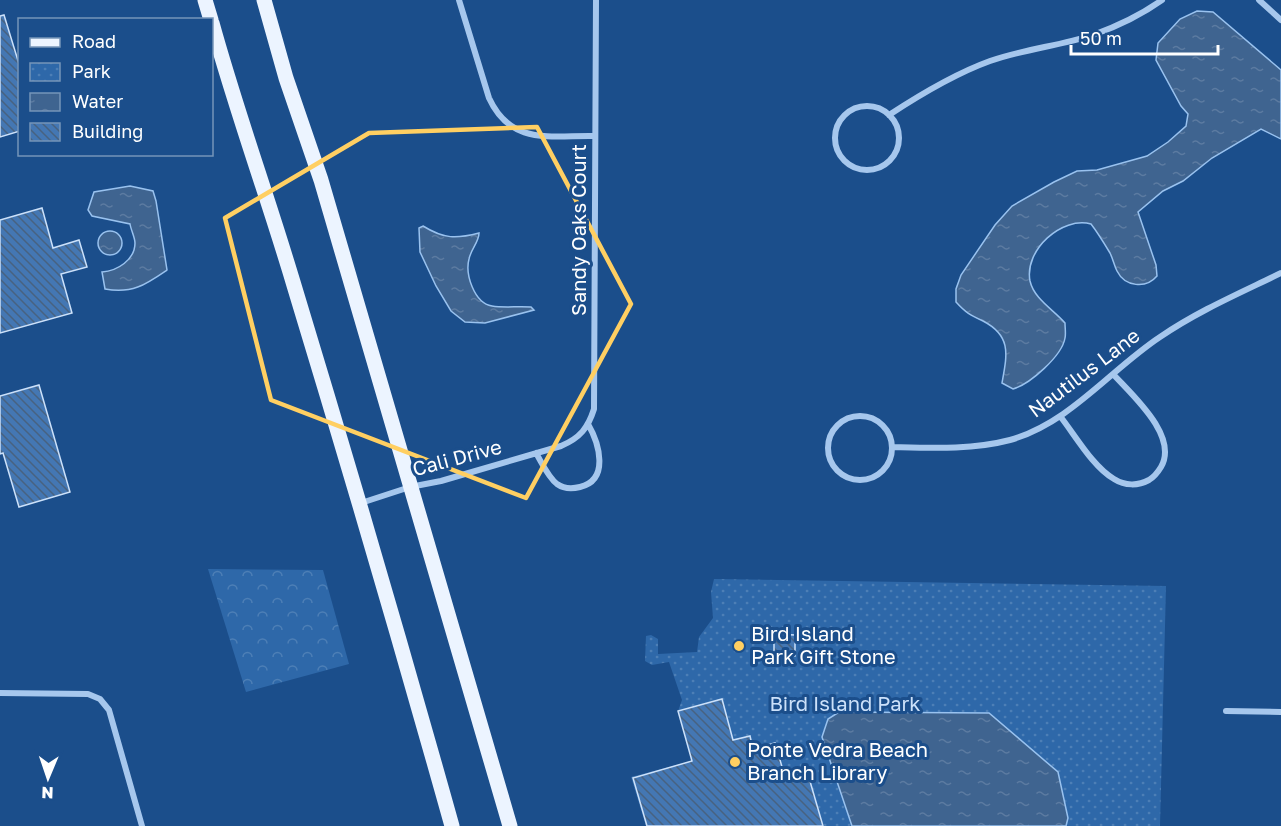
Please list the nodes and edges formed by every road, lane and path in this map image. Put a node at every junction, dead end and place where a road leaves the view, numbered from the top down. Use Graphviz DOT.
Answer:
graph roads {
  1 [pos="205,0"];
  2 [pos="264,0"];
  3 [pos="459,0"];
  4 [pos="596,0"];
  5 [pos="1162,0"];
  6 [pos="1259,0"];
  7 [pos="210,18"];
  8 [pos="1281,20"];
  9 [pos="213,28"];
  10 [pos="889,116"];
  11 [pos="595,136"];
  12 [pos="1281,273"];
  13 [pos="1113,374"];
  14 [pos="1060,416"];
  15 [pos="588,424"];
  16 [pos="892,447"];
  17 [pos="536,453"];
  18 [pos="410,487"];
  19 [pos="361,502"];
  20 [pos="0,693"];
  21 [pos="1226,711"];
  22 [pos="1281,712"];
  23 [pos="142,826"];
  24 [pos="452,826"];
  25 [pos="510,826"];
  1 -- 7 [label="main road"];
  2 -- 18 [label="main road"];
  3 -- 11 [label="street"];
  4 -- 11 [label="street, Sandy Oaks Court"];
  5 -- 10 [label="street"];
  6 -- 8 [label="street"];
  9 -- 19 [label="main road"];
  10 -- 10 [label="street"];
  11 -- 15 [label="street, Sandy Oaks Court"];
  12 -- 13 [label="street, Nautilus Lane"];
  13 -- 14 [label="street, Nautilus Lane"];
  13 -- 14 [label="street"];
  14 -- 16 [label="street, Nautilus Lane"];
  15 -- 17 [label="street, Cali Drive"];
  15 -- 17 [label="street"];
  16 -- 16 [label="street"];
  17 -- 18 [label="street, Cali Drive"];
  18 -- 19 [label="street, Cali Drive"];
  18 -- 25 [label="main road"];
  19 -- 24 [label="main road"];
  20 -- 23 [label="street"];
  21 -- 22 [label="street"];
}
